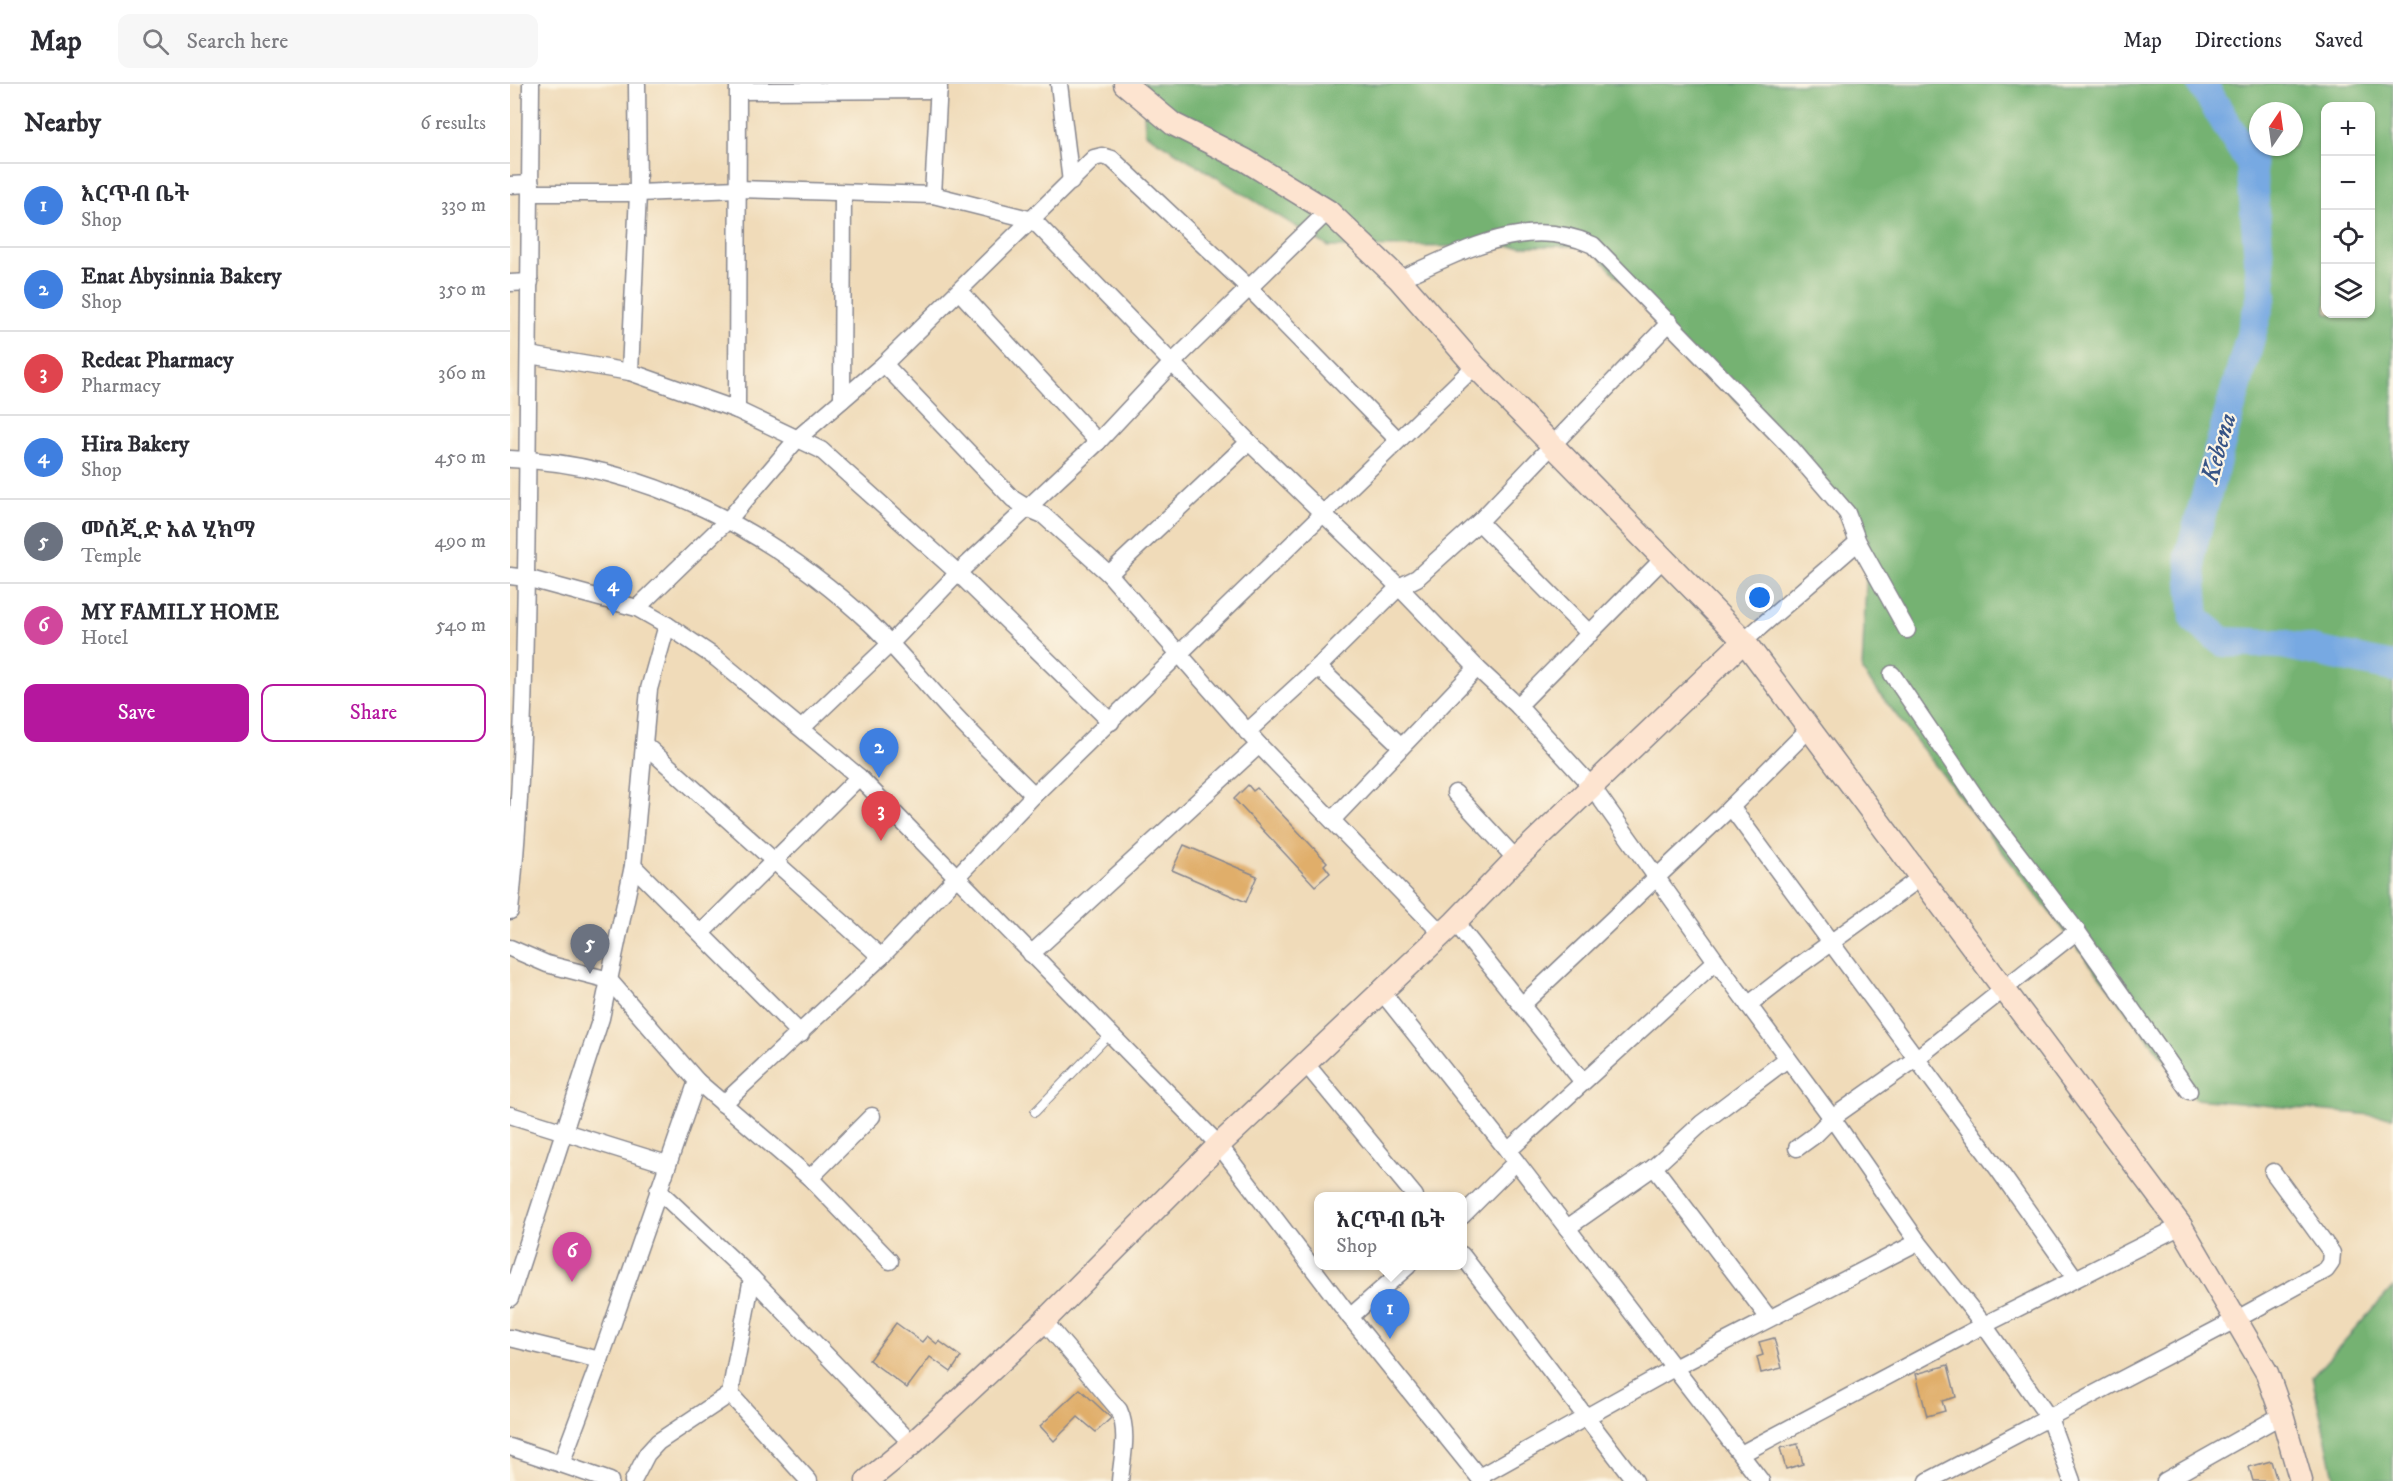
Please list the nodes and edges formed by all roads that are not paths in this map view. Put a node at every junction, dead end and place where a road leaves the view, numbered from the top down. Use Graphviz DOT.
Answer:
graph roads {
  1 [pos="531,84"];
  2 [pos="637,84"];
  3 [pos="1059,84"];
  4 [pos="1125,84"];
  5 [pos="939,87"];
  6 [pos="738,88"];
  7 [pos="1071,182"];
  8 [pos="510,185"];
  9 [pos="531,189"];
  10 [pos="738,189"];
  11 [pos="638,193"];
  12 [pos="843,193"];
  13 [pos="933,195"];
  14 [pos="1328,211"];
  15 [pos="1033,220"];
  16 [pos="1399,279"];
  17 [pos="530,282"];
  18 [pos="510,283"];
  19 [pos="1248,287"];
  20 [pos="959,291"];
  21 [pos="1670,322"];
  22 [pos="529,355"];
  23 [pos="1172,363"];
  24 [pos="884,364"];
  25 [pos="1475,366"];
  26 [pos="630,372"];
  27 [pos="842,400"];
  28 [pos="737,410"];
  29 [pos="798,438"];
  30 [pos="1398,440"];
  31 [pos="1098,442"];
  32 [pos="1249,442"];
  33 [pos="1552,446"];
  34 [pos="510,459"];
  35 [pos="527,459"];
  36 [pos="1029,509"];
  37 [pos="1323,512"];
  38 [pos="729,519"];
  39 [pos="1479,522"];
  40 [pos="1858,542"];
  41 [pos="1664,558"];
  42 [pos="958,573"];
  43 [pos="1109,574"];
  44 [pos="518,577"];
  45 [pos="1399,587"];
  46 [pos="638,608"];
  47 [pos="667,625"];
  48 [pos="1907,630"];
  49 [pos="1590,634"];
  50 [pos="1744,641"];
  51 [pos="889,645"];
  52 [pos="1179,655"];
  53 [pos="1318,667"];
  54 [pos="1477,669"];
  55 [pos="1892,674"];
  56 [pos="1518,706"];
  57 [pos="1111,722"];
  58 [pos="802,728"];
  59 [pos="1810,728"];
  60 [pos="1247,732"];
  61 [pos="644,744"];
  62 [pos="1259,746"];
  63 [pos="1401,746"];
  64 [pos="859,777"];
  65 [pos="1593,788"];
  66 [pos="1455,793"];
  67 [pos="1034,795"];
  68 [pos="1731,807"];
  69 [pos="1332,820"];
  70 [pos="774,859"];
  71 [pos="1516,859"];
  72 [pos="633,866"];
  73 [pos="956,878"];
  74 [pos="1657,878"];
  75 [pos="1920,878"];
  76 [pos="510,911"];
  77 [pos="1449,928"];
  78 [pos="2077,931"];
  79 [pos="701,933"];
  80 [pos="1831,943"];
  81 [pos="510,948"];
  82 [pos="1031,954"];
  83 [pos="881,957"];
  84 [pos="1716,962"];
  85 [pos="609,980"];
  86 [pos="2002,988"];
  87 [pos="1382,992"];
  88 [pos="1522,1004"];
  89 [pos="1748,1005"];
  90 [pos="801,1034"];
  91 [pos="1110,1034"];
  92 [pos="1917,1058"];
  93 [pos="1787,1059"];
  94 [pos="1306,1064"];
  95 [pos="697,1081"];
  96 [pos="1583,1082"];
  97 [pos="2189,1091"];
  98 [pos="723,1104"];
  99 [pos="1035,1112"];
  100 [pos="510,1115"];
  101 [pos="872,1116"];
  102 [pos="1832,1118"];
  103 [pos="564,1134"];
  104 [pos="1219,1145"];
  105 [pos="1797,1148"];
  106 [pos="1512,1157"];
  107 [pos="667,1164"];
  108 [pos="1654,1167"];
  109 [pos="2272,1172"];
  110 [pos="810,1178"];
  111 [pos="658,1190"];
  112 [pos="1411,1192"];
  113 [pos="1467,1210"];
  114 [pos="2181,1226"];
  115 [pos="1567,1228"];
  116 [pos="1918,1242"];
  117 [pos="890,1261"];
  118 [pos="1467,1262"];
  119 [pos="1314,1270"];
  120 [pos="1314,1270"];
  121 [pos="1403,1270"];
  122 [pos="753,1278"];
  123 [pos="2075,1278"];
  124 [pos="510,1298"];
  125 [pos="1350,1317"];
  126 [pos="1768,1317"];
  127 [pos="2237,1319"];
  128 [pos="1044,1321"];
  129 [pos="1984,1325"];
  130 [pos="510,1338"];
  131 [pos="600,1360"];
  132 [pos="1674,1368"];
  133 [pos="730,1394"];
  134 [pos="2282,1415"];
  135 [pos="1584,1416"];
  136 [pos="2049,1418"];
  137 [pos="912,1444"];
  138 [pos="510,1448"];
  139 [pos="1741,1454"];
  140 [pos="561,1464"];
  141 [pos="1480,1479"];
  142 [pos="2174,1479"];
  143 [pos="610,1481"];
  144 [pos="633,1481"];
  145 [pos="809,1481"];
  146 [pos="867,1481"];
  147 [pos="1120,1481"];
  148 [pos="1635,1481"];
  149 [pos="1761,1481"];
  150 [pos="1928,1481"];
  151 [pos="2072,1481"];
  152 [pos="2301,1481"];
  1 -- 9 [label="street"];
  2 -- 11 [label="street"];
  3 -- 7 [label="street"];
  4 -- 14 [label="main road"];
  5 -- 6 [label="street"];
  5 -- 13 [label="street"];
  6 -- 10 [label="street"];
  7 -- 15 [label="street"];
  7 -- 19 [label="street"];
  8 -- 9 [label="street"];
  9 -- 11 [label="street"];
  9 -- 17 [label="street"];
  10 -- 11 [label="street"];
  10 -- 12 [label="street"];
  10 -- 28 [label="street"];
  11 -- 26 [label="street"];
  12 -- 13 [label="street"];
  12 -- 27 [label="street"];
  13 -- 15 [label="street"];
  14 -- 16 [label="main road"];
  14 -- 19 [label="street"];
  15 -- 20 [label="street"];
  15 -- 23 [label="street"];
  16 -- 21 [label="street"];
  16 -- 25 [label="main road"];
  17 -- 18 [label="street"];
  17 -- 22 [label="street"];
  19 -- 23 [label="street"];
  19 -- 30 [label="street"];
  20 -- 24 [label="street"];
  20 -- 31 [label="street"];
  21 -- 33 [label="street"];
  21 -- 40 [label="street"];
  22 -- 26 [label="street"];
  22 -- 35 [label="street"];
  23 -- 31 [label="street"];
  23 -- 32 [label="street"];
  24 -- 27 [label="street"];
  24 -- 36 [label="street"];
  25 -- 30 [label="street"];
  25 -- 33 [label="main road"];
  26 -- 28 [label="street"];
  27 -- 29 [label="street"];
  28 -- 29 [label="street"];
  29 -- 38 [label="street"];
  29 -- 42 [label="street"];
  30 -- 37 [label="street"];
  31 -- 36 [label="street"];
  32 -- 37 [label="street"];
  32 -- 43 [label="street"];
  33 -- 39 [label="street"];
  33 -- 41 [label="main road"];
  34 -- 35 [label="street"];
  35 -- 38 [label="street"];
  35 -- 44 [label="street"];
  36 -- 42 [label="street"];
  36 -- 43 [label="street"];
  37 -- 45 [label="street"];
  37 -- 52 [label="street"];
  38 -- 46 [label="street"];
  38 -- 51 [label="street"];
  39 -- 45 [label="street"];
  39 -- 49 [label="street"];
  40 -- 48 [label="street"];
  40 -- 50 [label="street"];
  41 -- 49 [label="street"];
  41 -- 50 [label="main road"];
  42 -- 51 [label="street"];
  42 -- 57 [label="street"];
  43 -- 52 [label="street"];
  44 -- 46 [label="street"];
  44 -- 76 [label="street"];
  45 -- 53 [label="street"];
  45 -- 54 [label="street"];
  46 -- 47 [label="street"];
  47 -- 58 [label="street"];
  47 -- 61 [label="street"];
  49 -- 56 [label="street"];
  50 -- 59 [label="main road"];
  50 -- 65 [label="main road"];
  51 -- 58 [label="street"];
  51 -- 67 [label="street"];
  52 -- 57 [label="street"];
  52 -- 60 [label="street"];
  53 -- 60 [label="street"];
  53 -- 63 [label="street"];
  54 -- 56 [label="street"];
  54 -- 63 [label="street"];
  55 -- 78 [label="street"];
  56 -- 65 [label="street"];
  57 -- 67 [label="street"];
  58 -- 64 [label="street"];
  59 -- 68 [label="street"];
  59 -- 75 [label="main road"];
  60 -- 62 [label="street"];
  61 -- 70 [label="street"];
  61 -- 72 [label="street"];
  62 -- 69 [label="street"];
  62 -- 82 [label="street"];
  63 -- 69 [label="street"];
  64 -- 70 [label="street"];
  64 -- 73 [label="street"];
  65 -- 71 [label="main road"];
  65 -- 74 [label="street"];
  66 -- 71 [label="street"];
  67 -- 73 [label="street"];
  68 -- 74 [label="street"];
  68 -- 80 [label="street"];
  69 -- 77 [label="street"];
  70 -- 79 [label="street"];
  70 -- 83 [label="street"];
  71 -- 77 [label="main road"];
  72 -- 79 [label="street"];
  72 -- 85 [label="street"];
  73 -- 82 [label="street"];
  73 -- 83 [label="street"];
  74 -- 84 [label="street"];
  74 -- 88 [label="street"];
  75 -- 80 [label="street"];
  75 -- 86 [label="main road"];
  77 -- 87 [label="main road"];
  77 -- 88 [label="street"];
  78 -- 86 [label="street"];
  78 -- 97 [label="street"];
  79 -- 90 [label="street"];
  80 -- 89 [label="street"];
  80 -- 92 [label="street"];
  81 -- 85 [label="street"];
  82 -- 91 [label="street"];
  83 -- 90 [label="street"];
  84 -- 89 [label="street"];
  84 -- 96 [label="street"];
  85 -- 95 [label="street"];
  85 -- 103 [label="street"];
  86 -- 92 [label="street"];
  86 -- 114 [label="main road"];
  87 -- 94 [label="main road"];
  87 -- 106 [label="street"];
  88 -- 96 [label="street"];
  89 -- 93 [label="street"];
  90 -- 98 [label="street"];
  91 -- 99 [label="lane"];
  91 -- 104 [label="street"];
  92 -- 102 [label="street"];
  92 -- 123 [label="street"];
  93 -- 102 [label="street"];
  93 -- 108 [label="street"];
  94 -- 104 [label="main road"];
  94 -- 112 [label="street"];
  95 -- 98 [label="street"];
  95 -- 107 [label="street"];
  96 -- 106 [label="street"];
  98 -- 110 [label="street"];
  100 -- 103 [label="street"];
  101 -- 110 [label="street"];
  102 -- 105 [label="street"];
  102 -- 116 [label="street"];
  103 -- 107 [label="street"];
  103 -- 124 [label="street"];
  104 -- 119 [label="street"];
  104 -- 128 [label="main road"];
  106 -- 113 [label="street"];
  106 -- 115 [label="street"];
  107 -- 111 [label="street"];
  108 -- 115 [label="street"];
  108 -- 126 [label="street"];
  109 -- 127 [label="street"];
  110 -- 117 [label="street"];
  111 -- 122 [label="street"];
  111 -- 131 [label="street"];
  114 -- 123 [label="street"];
  114 -- 127 [label="main road"];
  115 -- 132 [label="street"];
  116 -- 126 [label="street"];
  116 -- 129 [label="street"];
  118 -- 135 [label="street"];
  120 -- 125 [label="street"];
  121 -- 125 [label="street"];
  122 -- 133 [label="street"];
  122 -- 137 [label="street"];
  123 -- 129 [label="street"];
  125 -- 141 [label="street"];
  126 -- 132 [label="street"];
  127 -- 134 [label="main road"];
  127 -- 136 [label="street"];
  128 -- 137 [label="main road"];
  128 -- 147 [label="street"];
  129 -- 136 [label="street"];
  129 -- 139 [label="street"];
  130 -- 131 [label="street"];
  131 -- 140 [label="street"];
  132 -- 135 [label="street"];
  132 -- 139 [label="street"];
  133 -- 144 [label="street"];
  133 -- 145 [label="street"];
  134 -- 142 [label="street"];
  134 -- 152 [label="main road"];
  135 -- 141 [label="street"];
  135 -- 148 [label="street"];
  136 -- 150 [label="street"];
  136 -- 151 [label="street"];
  137 -- 146 [label="main road"];
  138 -- 140 [label="street"];
  139 -- 149 [label="street"];
  140 -- 143 [label="street"];
}
